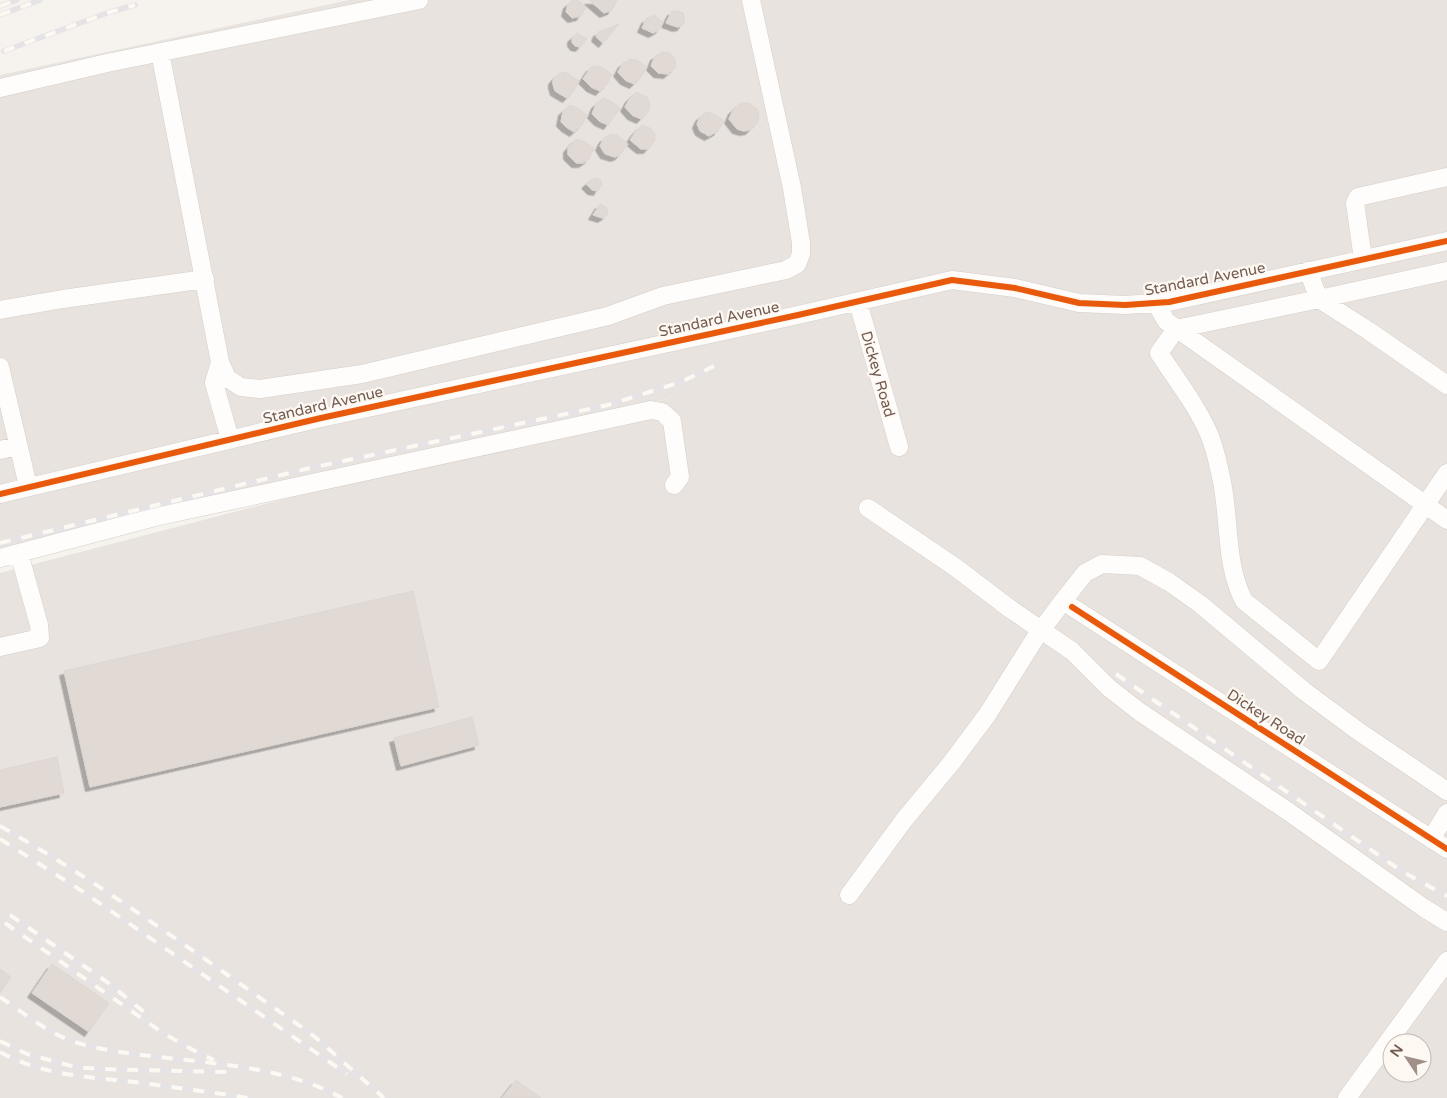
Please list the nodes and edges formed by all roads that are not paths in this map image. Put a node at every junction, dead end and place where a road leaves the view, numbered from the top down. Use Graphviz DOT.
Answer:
graph roads {
  1 [pos="419,0"];
  2 [pos="751,0"];
  3 [pos="160,52"];
  4 [pos="0,88"];
  5 [pos="1447,177"];
  6 [pos="1447,241"];
  7 [pos="1363,259"];
  8 [pos="1308,271"];
  9 [pos="1447,271"];
  10 [pos="205,279"];
  11 [pos="1319,299"];
  12 [pos="858,302"];
  13 [pos="1156,303"];
  14 [pos="0,310"];
  15 [pos="1176,329"];
  16 [pos="220,362"];
  17 [pos="0,368"];
  18 [pos="1447,385"];
  19 [pos="230,439"];
  20 [pos="18,446"];
  21 [pos="899,446"];
  22 [pos="0,450"];
  23 [pos="1447,473"];
  24 [pos="674,485"];
  25 [pos="28,486"];
  26 [pos="0,494"];
  27 [pos="1425,504"];
  28 [pos="868,508"];
  29 [pos="1447,520"];
  30 [pos="19,554"];
  31 [pos="0,558"];
  32 [pos="1072,607"];
  33 [pos="1042,630"];
  34 [pos="0,647"];
  35 [pos="1447,791"];
  36 [pos="1447,813"];
  37 [pos="1431,839"];
  38 [pos="1447,849"];
  39 [pos="849,895"];
  40 [pos="1447,922"];
  41 [pos="1447,961"];
  42 [pos="1346,1098"];
  1 -- 3 [label="street"];
  2 -- 16 [label="street"];
  3 -- 4 [label="street"];
  3 -- 10 [label="street"];
  5 -- 7 [label="street"];
  6 -- 7 [label="street, Standard Avenue"];
  7 -- 8 [label="street, Standard Avenue"];
  8 -- 11 [label="street"];
  8 -- 13 [label="street, Standard Avenue"];
  9 -- 11 [label="street"];
  10 -- 14 [label="street"];
  10 -- 16 [label="street"];
  11 -- 15 [label="street"];
  11 -- 18 [label="street"];
  12 -- 13 [label="street, Standard Avenue"];
  12 -- 19 [label="street, Standard Avenue"];
  12 -- 21 [label="street, Dickey Road"];
  13 -- 15 [label="street"];
  15 -- 27 [label="street"];
  15 -- 27 [label="street"];
  16 -- 19 [label="street"];
  17 -- 20 [label="street"];
  19 -- 25 [label="street, Standard Avenue"];
  20 -- 22 [label="street"];
  20 -- 25 [label="street"];
  23 -- 27 [label="street"];
  24 -- 30 [label="street"];
  25 -- 26 [label="street, Standard Avenue"];
  27 -- 29 [label="street"];
  28 -- 33 [label="street"];
  30 -- 31 [label="street"];
  30 -- 34 [label="street"];
  32 -- 37 [label="street, Dickey Road"];
  33 -- 35 [label="street"];
  33 -- 39 [label="street"];
  33 -- 40 [label="street"];
  36 -- 37 [label="street"];
  37 -- 38 [label="street, Dickey Road"];
  41 -- 42 [label="street"];
}
